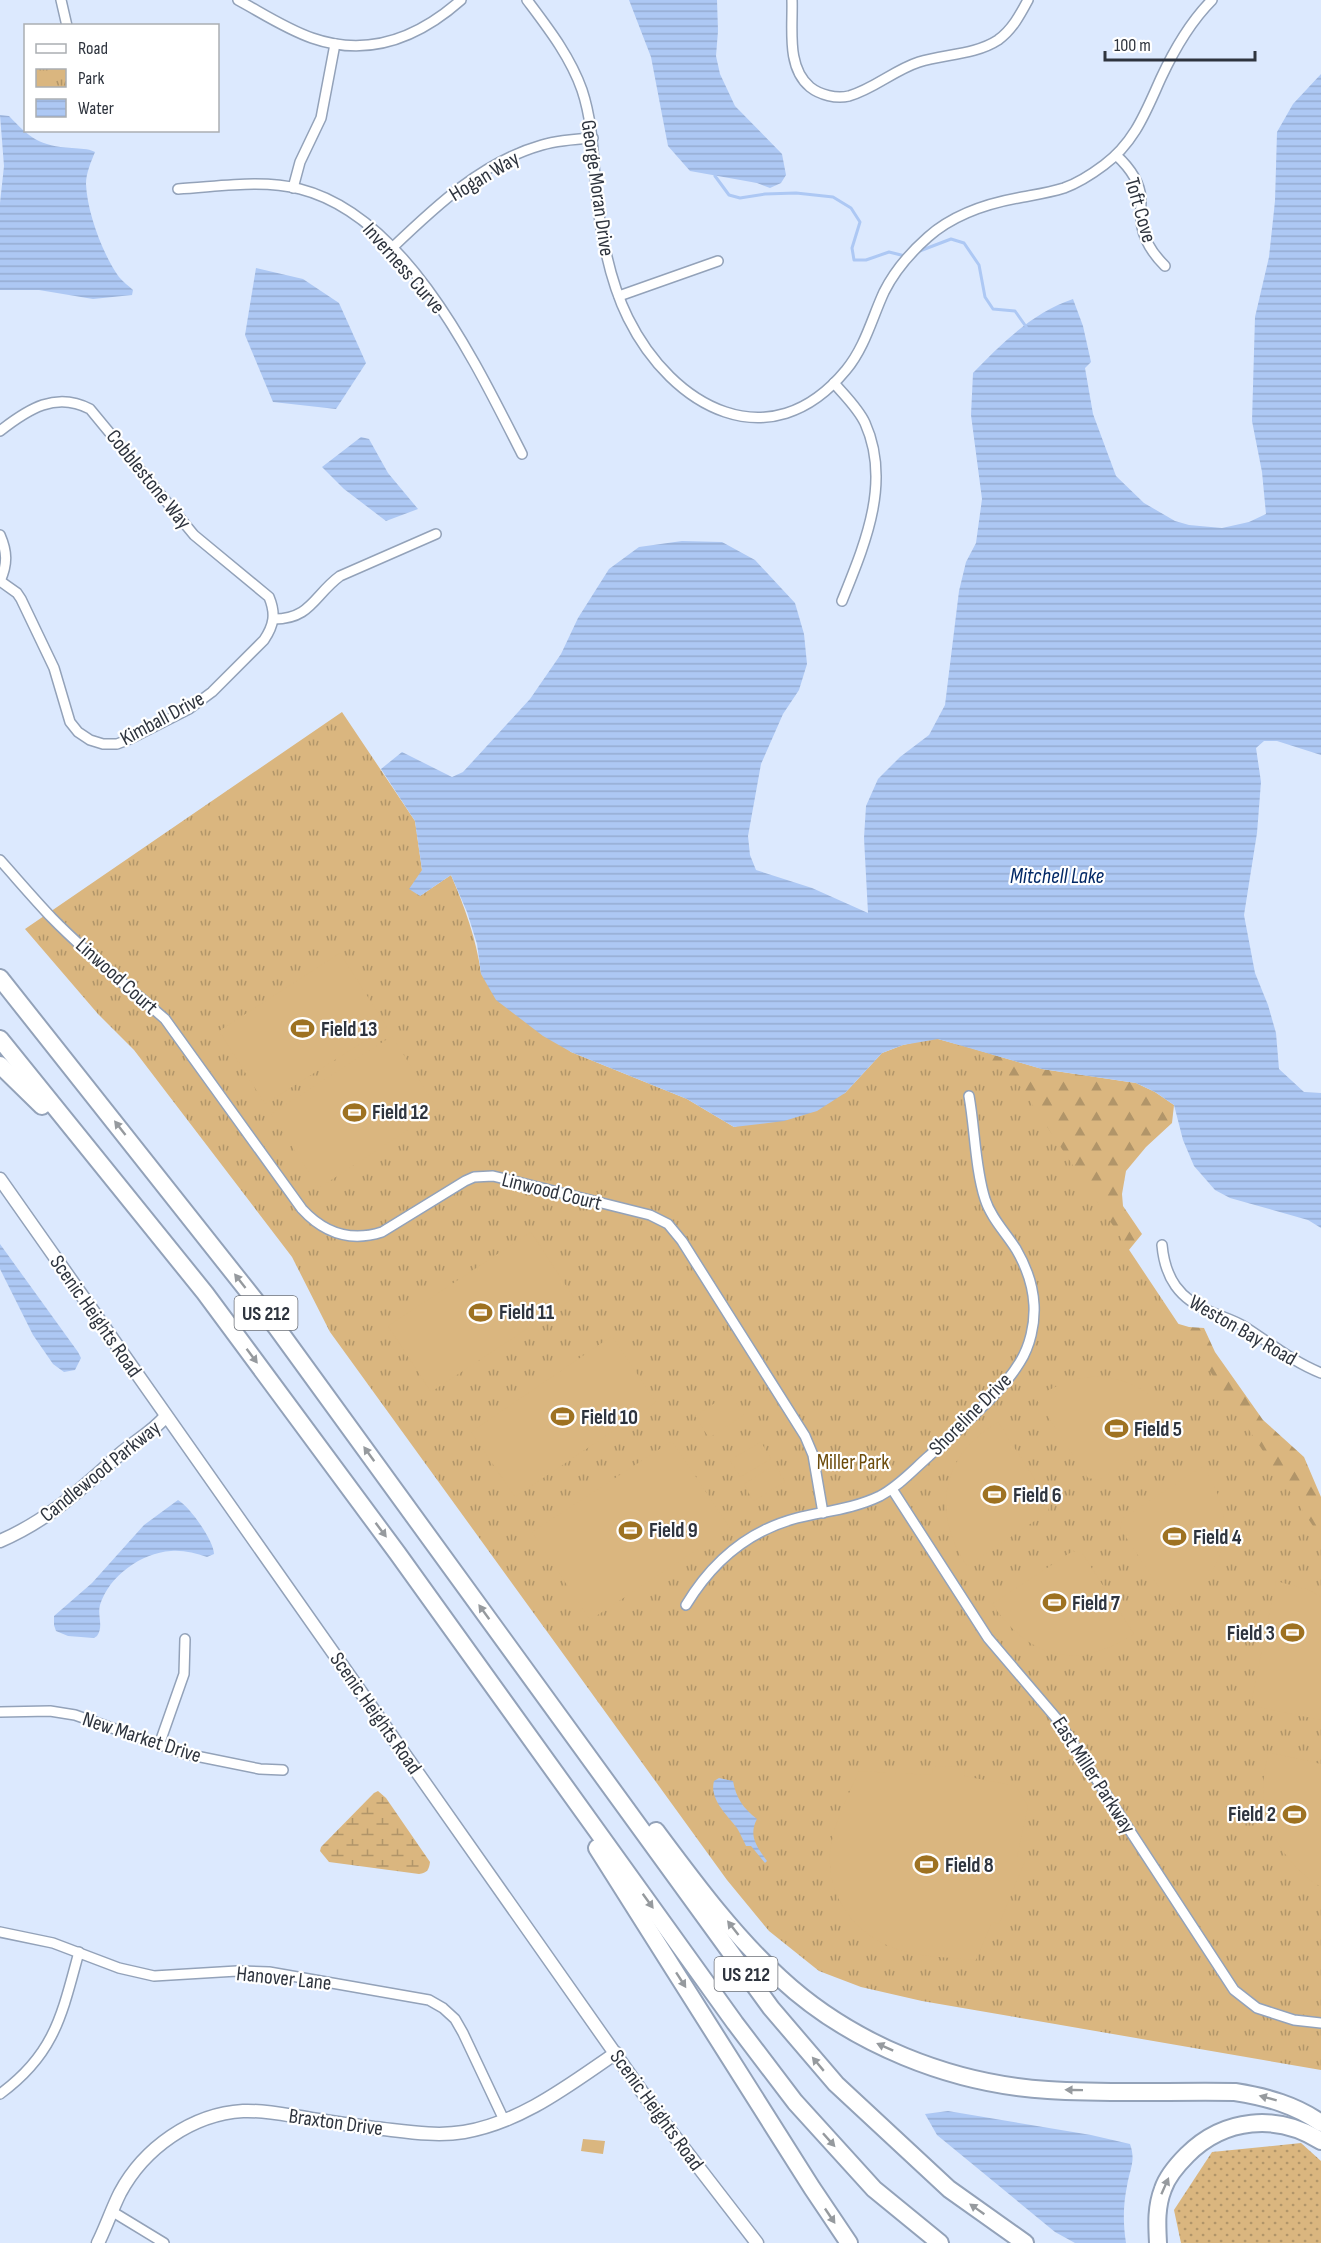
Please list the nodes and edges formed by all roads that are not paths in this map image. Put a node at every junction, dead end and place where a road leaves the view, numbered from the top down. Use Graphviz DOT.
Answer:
graph roads {
  1 [pos="61,0"];
  2 [pos="238,0"];
  3 [pos="461,0"];
  4 [pos="527,0"];
  5 [pos="792,0"];
  6 [pos="1028,0"];
  7 [pos="1212,0"];
  8 [pos="249,3"];
  9 [pos="67,24"];
  10 [pos="335,44"];
  11 [pos="592,138"];
  12 [pos="1116,155"];
  13 [pos="293,188"];
  14 [pos="178,189"];
  15 [pos="392,248"];
  16 [pos="718,261"];
  17 [pos="1165,266"];
  18 [pos="619,296"];
  19 [pos="834,384"];
  20 [pos="0,431"];
  21 [pos="522,454"];
  22 [pos="436,534"];
  23 [pos="0,535"];
  24 [pos="0,581"];
  25 [pos="842,601"];
  26 [pos="274,619"];
  27 [pos="0,860"];
  28 [pos="0,978"];
  29 [pos="0,1039"];
  30 [pos="0,1065"];
  31 [pos="969,1096"];
  32 [pos="0,1179"];
  33 [pos="1162,1245"];
  34 [pos="205,1293"];
  35 [pos="1321,1373"];
  36 [pos="166,1416"];
  37 [pos="891,1489"];
  38 [pos="823,1513"];
  39 [pos="0,1541"];
  40 [pos="686,1605"];
  41 [pos="185,1639"];
  42 [pos="519,1659"];
  43 [pos="491,1683"];
  44 [pos="0,1712"];
  45 [pos="159,1745"];
  46 [pos="283,1770"];
  47 [pos="0,1932"];
  48 [pos="79,1952"];
  49 [pos="1321,2023"];
  50 [pos="616,2053"];
  51 [pos="0,2094"];
  52 [pos="504,2120"];
  53 [pos="1321,2123"];
  54 [pos="1321,2141"];
  55 [pos="113,2212"];
  56 [pos="98,2243"];
  57 [pos="164,2243"];
  58 [pos="757,2243"];
  59 [pos="849,2243"];
  60 [pos="940,2243"];
  61 [pos="1025,2243"];
  62 [pos="1158,2243"];
  1 -- 9 [label="street"];
  2 -- 8 [label="street"];
  3 -- 10 [label="street"];
  4 -- 11 [label="street, George Moran Drive"];
  5 -- 6 [label="street"];
  7 -- 12 [label="street, George Moran Drive"];
  8 -- 10 [label="street"];
  10 -- 13 [label="street"];
  11 -- 15 [label="street, Hogan Way"];
  11 -- 18 [label="street, George Moran Drive"];
  12 -- 17 [label="street, Toft Cove"];
  12 -- 19 [label="street, George Moran Drive"];
  13 -- 14 [label="street, Inverness Curve"];
  13 -- 15 [label="street, Inverness Curve"];
  15 -- 21 [label="street, Inverness Curve"];
  16 -- 18 [label="street"];
  18 -- 19 [label="street, George Moran Drive"];
  19 -- 25 [label="street"];
  20 -- 26 [label="street, Cobblestone Way"];
  22 -- 26 [label="street"];
  23 -- 24 [label="street"];
  24 -- 26 [label="street, Kimball Drive"];
  27 -- 38 [label="street, Linwood Court"];
  42 -- 28 [label="highway, US 212, one-way"];
  29 -- 34 [label="highway, US 212"];
  30 -- 34 [label="highway"];
  31 -- 37 [label="street, Shoreline Drive"];
  32 -- 36 [label="street, Scenic Heights Road"];
  33 -- 35 [label="street, Weston Bay Road"];
  34 -- 43 [label="highway, US 212, one-way"];
  36 -- 39 [label="street, Candlewood Parkway"];
  36 -- 50 [label="street, Scenic Heights Road"];
  37 -- 38 [label="street, Shoreline Drive"];
  37 -- 49 [label="street, East Miller Parkway"];
  38 -- 40 [label="street, Shoreline Drive"];
  41 -- 45 [label="street"];
  53 -- 42 [label="highway, one-way"];
  61 -- 42 [label="highway, US 212, one-way"];
  43 -- 59 [label="highway, one-way"];
  43 -- 60 [label="highway, US 212, one-way"];
  44 -- 45 [label="street, New Market Drive"];
  45 -- 46 [label="street, New Market Drive"];
  47 -- 48 [label="street, Hanover Lane"];
  48 -- 51 [label="street"];
  48 -- 52 [label="street, Hanover Lane"];
  50 -- 52 [label="street, Braxton Drive"];
  50 -- 58 [label="street, Scenic Heights Road"];
  52 -- 55 [label="street, Braxton Drive"];
  62 -- 54 [label="highway, one-way"];
  55 -- 56 [label="street, Braxton Drive"];
  55 -- 57 [label="street"];
}
